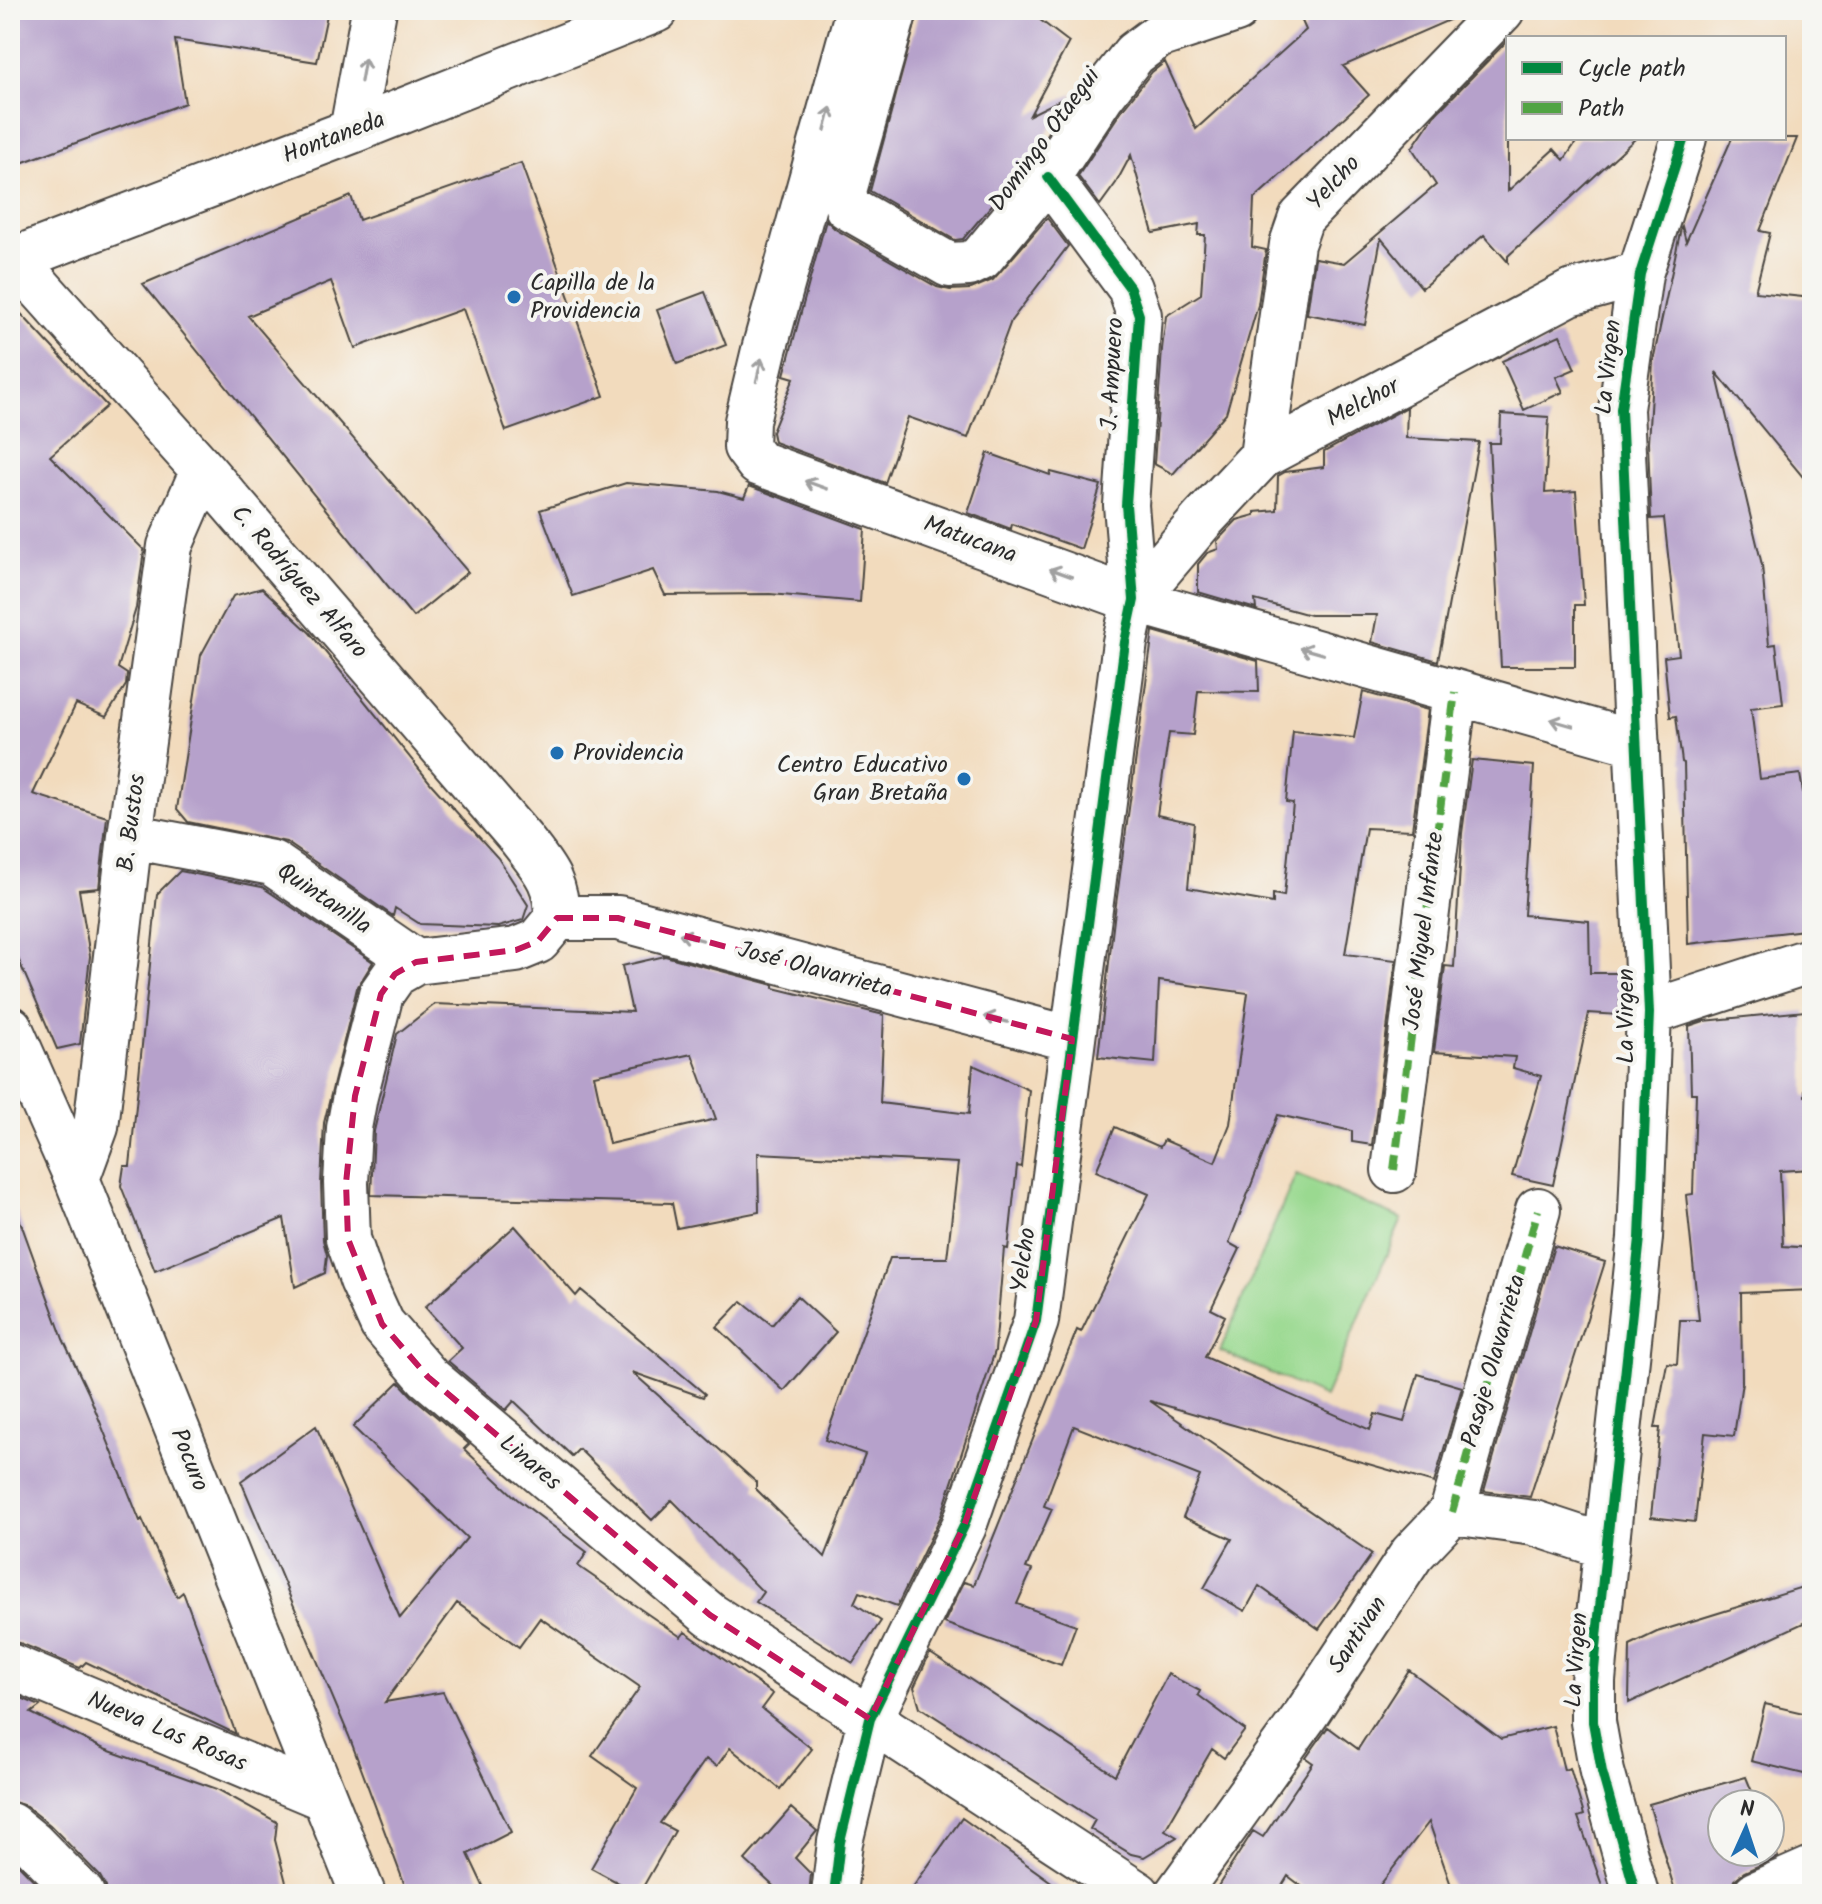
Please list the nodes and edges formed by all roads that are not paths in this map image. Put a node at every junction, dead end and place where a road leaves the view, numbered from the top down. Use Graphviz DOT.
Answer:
graph roads {
  1 [pos="374,10"];
  2 [pos="656,10"];
  3 [pos="858,10"];
  4 [pos="895,10"];
  5 [pos="1236,10"];
  6 [pos="1502,10"];
  7 [pos="352,131"];
  8 [pos="1683,140"];
  9 [pos="1048,177"];
  10 [pos="13,261"];
  11 [pos="1640,274"];
  12 [pos="1262,456"];
  13 [pos="203,470"];
  14 [pos="1134,600"];
  15 [pos="1455,692"];
  16 [pos="1637,744"];
  17 [pos="130,836"];
  18 [pos="557,918"];
  19 [pos="1812,960"];
  20 [pos="416,962"];
  21 [pos="1649,1013"];
  22 [pos="10,1028"];
  23 [pos="1072,1039"];
  24 [pos="1394,1170"];
  25 [pos="77,1179"];
  26 [pos="1538,1210"];
  27 [pos="1452,1512"];
  28 [pos="1607,1547"];
  29 [pos="10,1666"];
  30 [pos="870,1719"];
  31 [pos="324,1798"];
  32 [pos="10,1825"];
  33 [pos="1812,1869"];
  34 [pos="82,1894"];
  35 [pos="363,1894"];
  36 [pos="834,1894"];
  37 [pos="1138,1894"];
  38 [pos="1177,1894"];
  39 [pos="1636,1894"];
  40 [pos="1755,1894"];
  7 -- 1 [label="street, one-way"];
  2 -- 7 [label="street, Hontaneda"];
  14 -- 3 [label="street, Matucana, one-way"];
  4 -- 9 [label="street, Domingo Otaegui"];
  5 -- 9 [label="street, Domingo Otaegui"];
  6 -- 12 [label="street, Yelcho"];
  7 -- 10 [label="street, Hontaneda"];
  8 -- 11 [label="street, La Virgen"];
  9 -- 14 [label="street, J. Ampuero"];
  10 -- 13 [label="street, C. Rodríguez Alfaro"];
  11 -- 12 [label="street, Melchor"];
  11 -- 16 [label="street, La Virgen"];
  12 -- 14 [label="street, Melchor"];
  13 -- 17 [label="street, B. Bustos"];
  13 -- 18 [label="street, C. Rodríguez Alfaro"];
  15 -- 14 [label="street, Matucana, one-way"];
  14 -- 23 [label="street, Yelcho"];
  16 -- 15 [label="street, Matucana, one-way"];
  15 -- 24 [label="street, José Miguel Infante"];
  16 -- 21 [label="street, La Virgen"];
  17 -- 20 [label="street, Quintanilla"];
  17 -- 25 [label="street, B. Bustos"];
  18 -- 20 [label="street"];
  23 -- 18 [label="street, José Olavarrieta, one-way"];
  19 -- 21 [label="street"];
  20 -- 30 [label="street, Linares"];
  21 -- 28 [label="street, La Virgen"];
  22 -- 25 [label="street, Pocuro"];
  23 -- 30 [label="street, Yelcho"];
  25 -- 31 [label="street, Pocuro"];
  26 -- 27 [label="street, Pasaje Olavarrieta"];
  27 -- 28 [label="street"];
  27 -- 38 [label="street, Santivan"];
  28 -- 39 [label="street, La Virgen"];
  29 -- 31 [label="street, Nueva Las Rosas"];
  30 -- 36 [label="street, Yelcho"];
  30 -- 37 [label="street, Linares"];
  31 -- 35 [label="street, Pocuro"];
  32 -- 34 [label="street"];
  33 -- 40 [label="street"];
}
